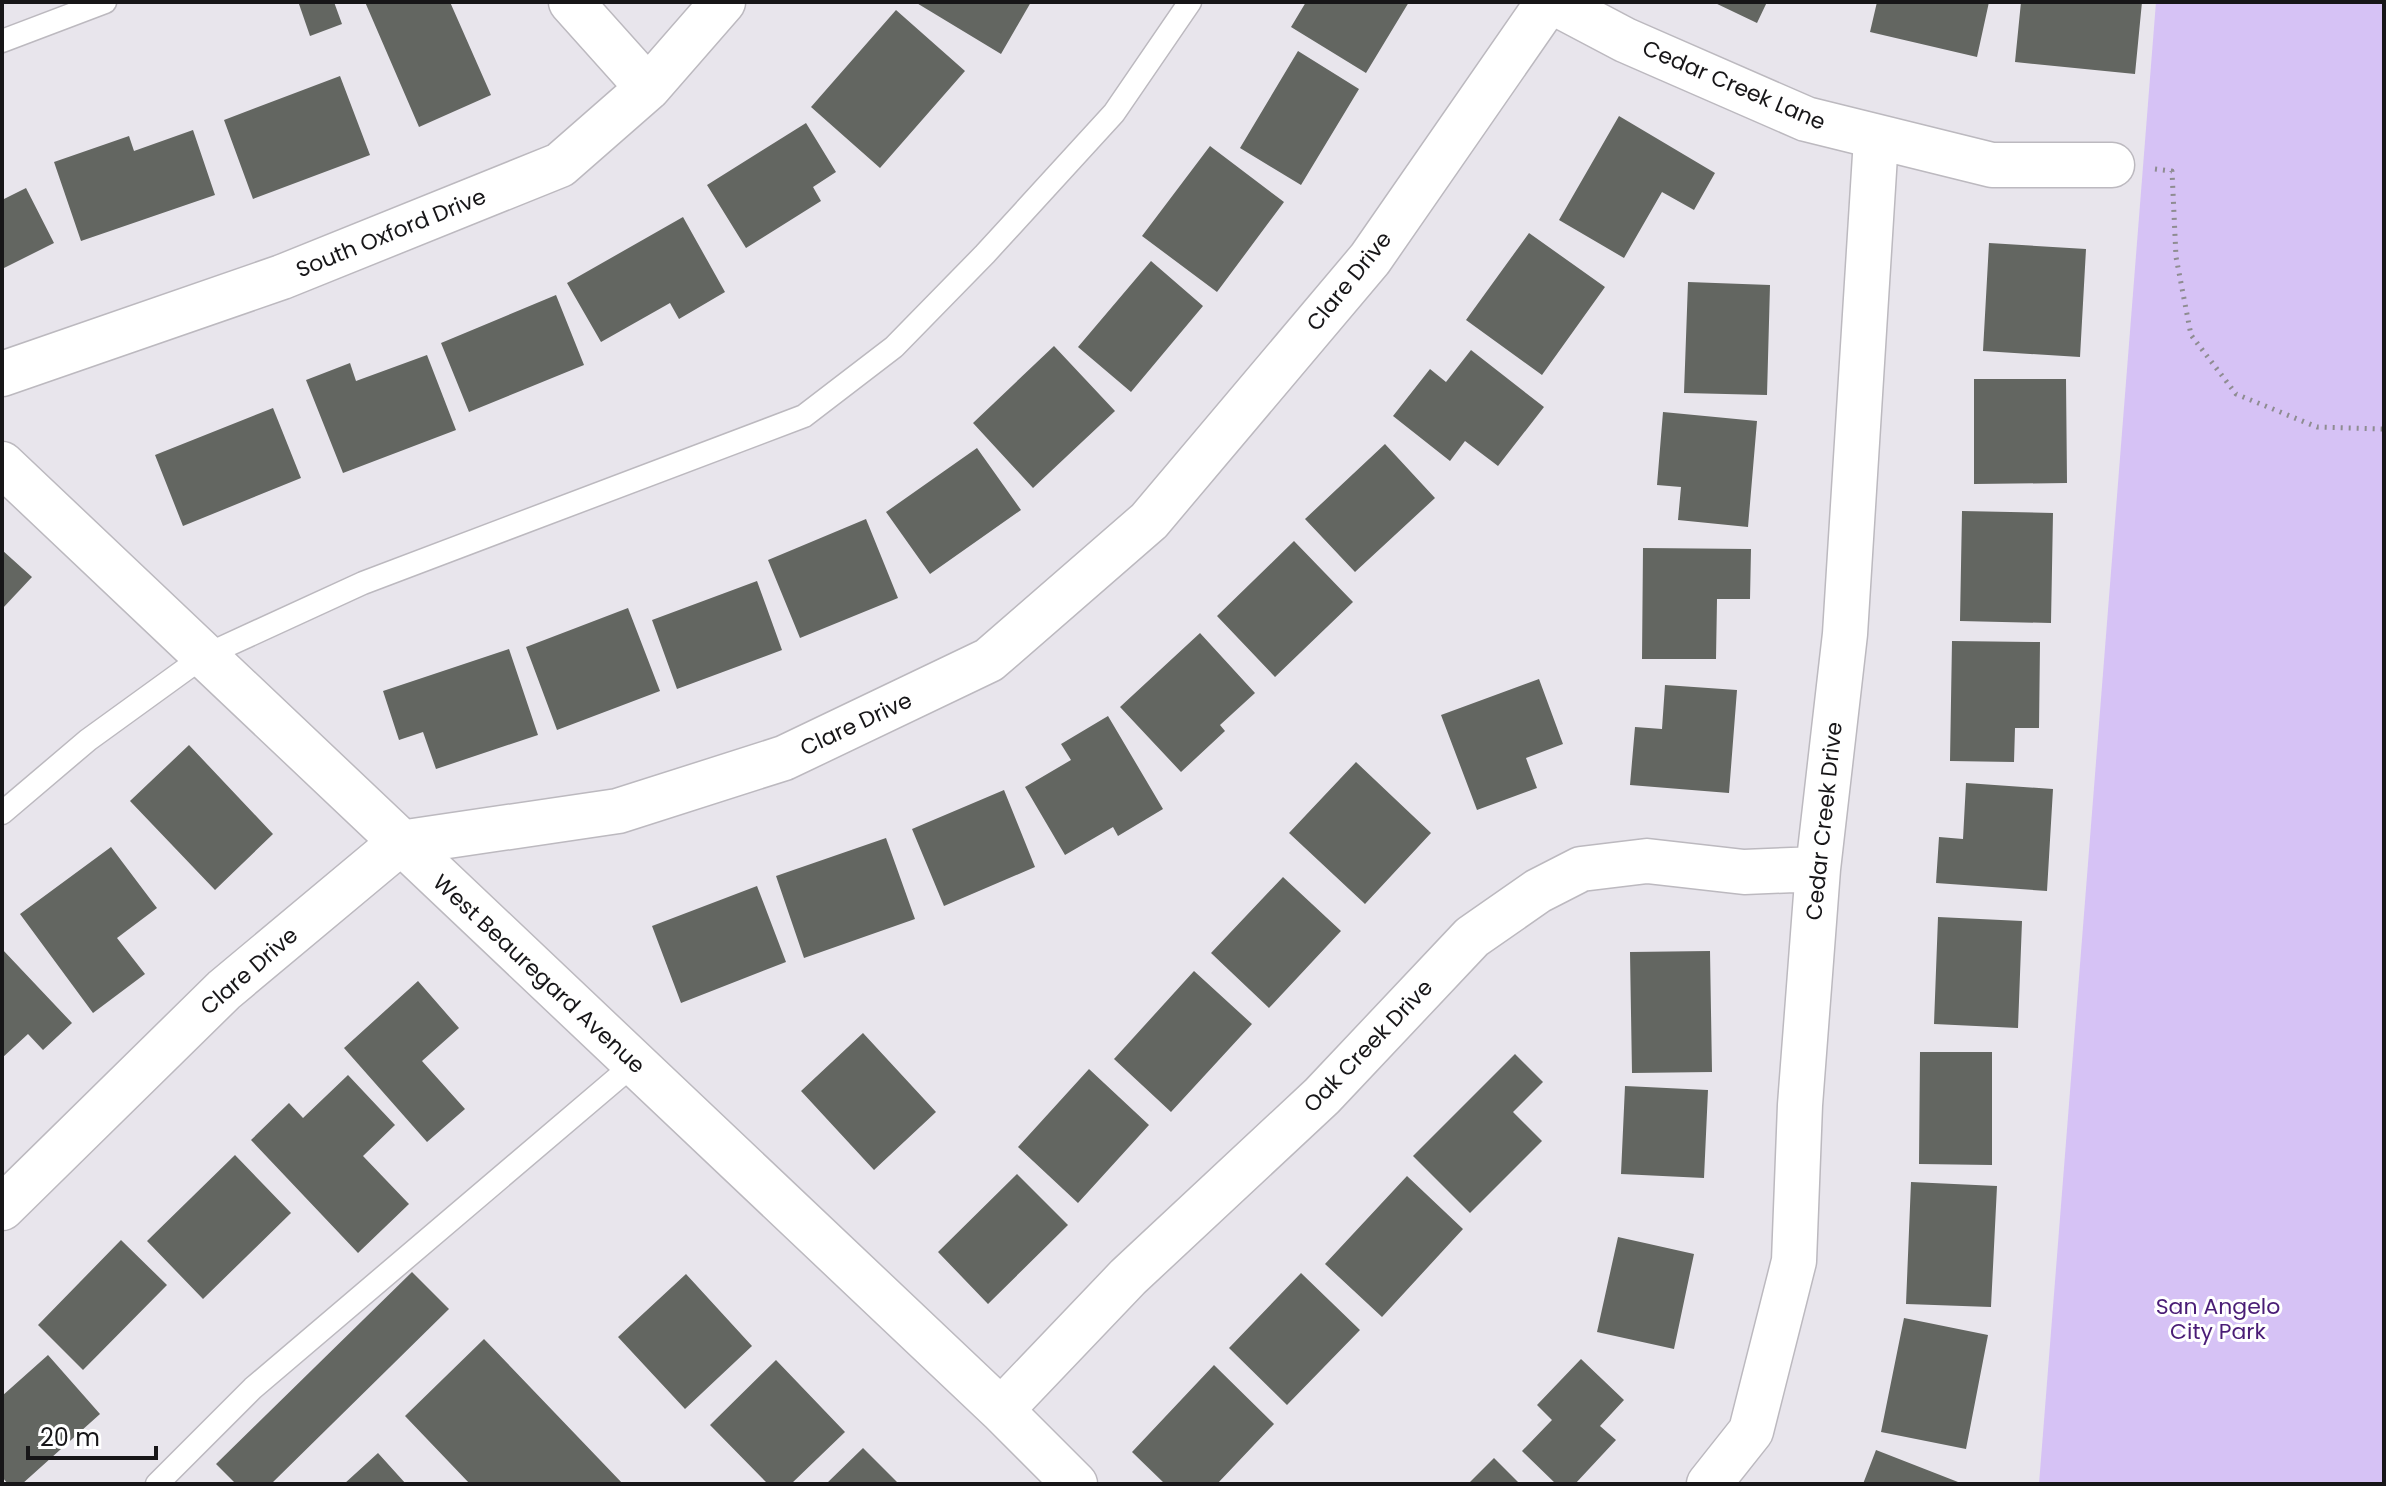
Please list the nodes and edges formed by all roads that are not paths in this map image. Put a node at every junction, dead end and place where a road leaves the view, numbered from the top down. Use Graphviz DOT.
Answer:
graph roads {
  1 [pos="105,2"];
  2 [pos="571,2"];
  3 [pos="723,2"];
  4 [pos="1190,2"];
  5 [pos="1550,2"];
  6 [pos="2,41"];
  7 [pos="648,88"];
  8 [pos="1876,139"];
  9 [pos="2112,165"];
  10 [pos="2,374"];
  11 [pos="2,464"];
  12 [pos="204,656"];
  13 [pos="2,813"];
  14 [pos="400,843"];
  15 [pos="1818,869"];
  16 [pos="634,1064"];
  17 [pos="2,1208"];
  18 [pos="1001,1410"];
  19 [pos="157,1484"];
  20 [pos="1075,1484"];
  21 [pos="1709,1484"];
  1 -- 6 [label="lane"];
  2 -- 7 [label="street"];
  3 -- 7 [label="street, South Oxford Drive"];
  4 -- 12 [label="lane"];
  5 -- 8 [label="street, Cedar Creek Lane"];
  5 -- 14 [label="street, Clare Drive"];
  7 -- 10 [label="street, South Oxford Drive"];
  8 -- 9 [label="street, Cedar Creek Lane"];
  8 -- 15 [label="street, Cedar Creek Drive"];
  11 -- 12 [label="street, West Beauregard Avenue"];
  12 -- 13 [label="lane"];
  12 -- 14 [label="street, West Beauregard Avenue"];
  14 -- 16 [label="street, West Beauregard Avenue"];
  14 -- 17 [label="street, Clare Drive"];
  15 -- 18 [label="street, Oak Creek Drive"];
  15 -- 21 [label="street, Cedar Creek Drive"];
  16 -- 18 [label="street, West Beauregard Avenue"];
  16 -- 19 [label="lane"];
  18 -- 20 [label="street, West Beauregard Avenue"];
}
